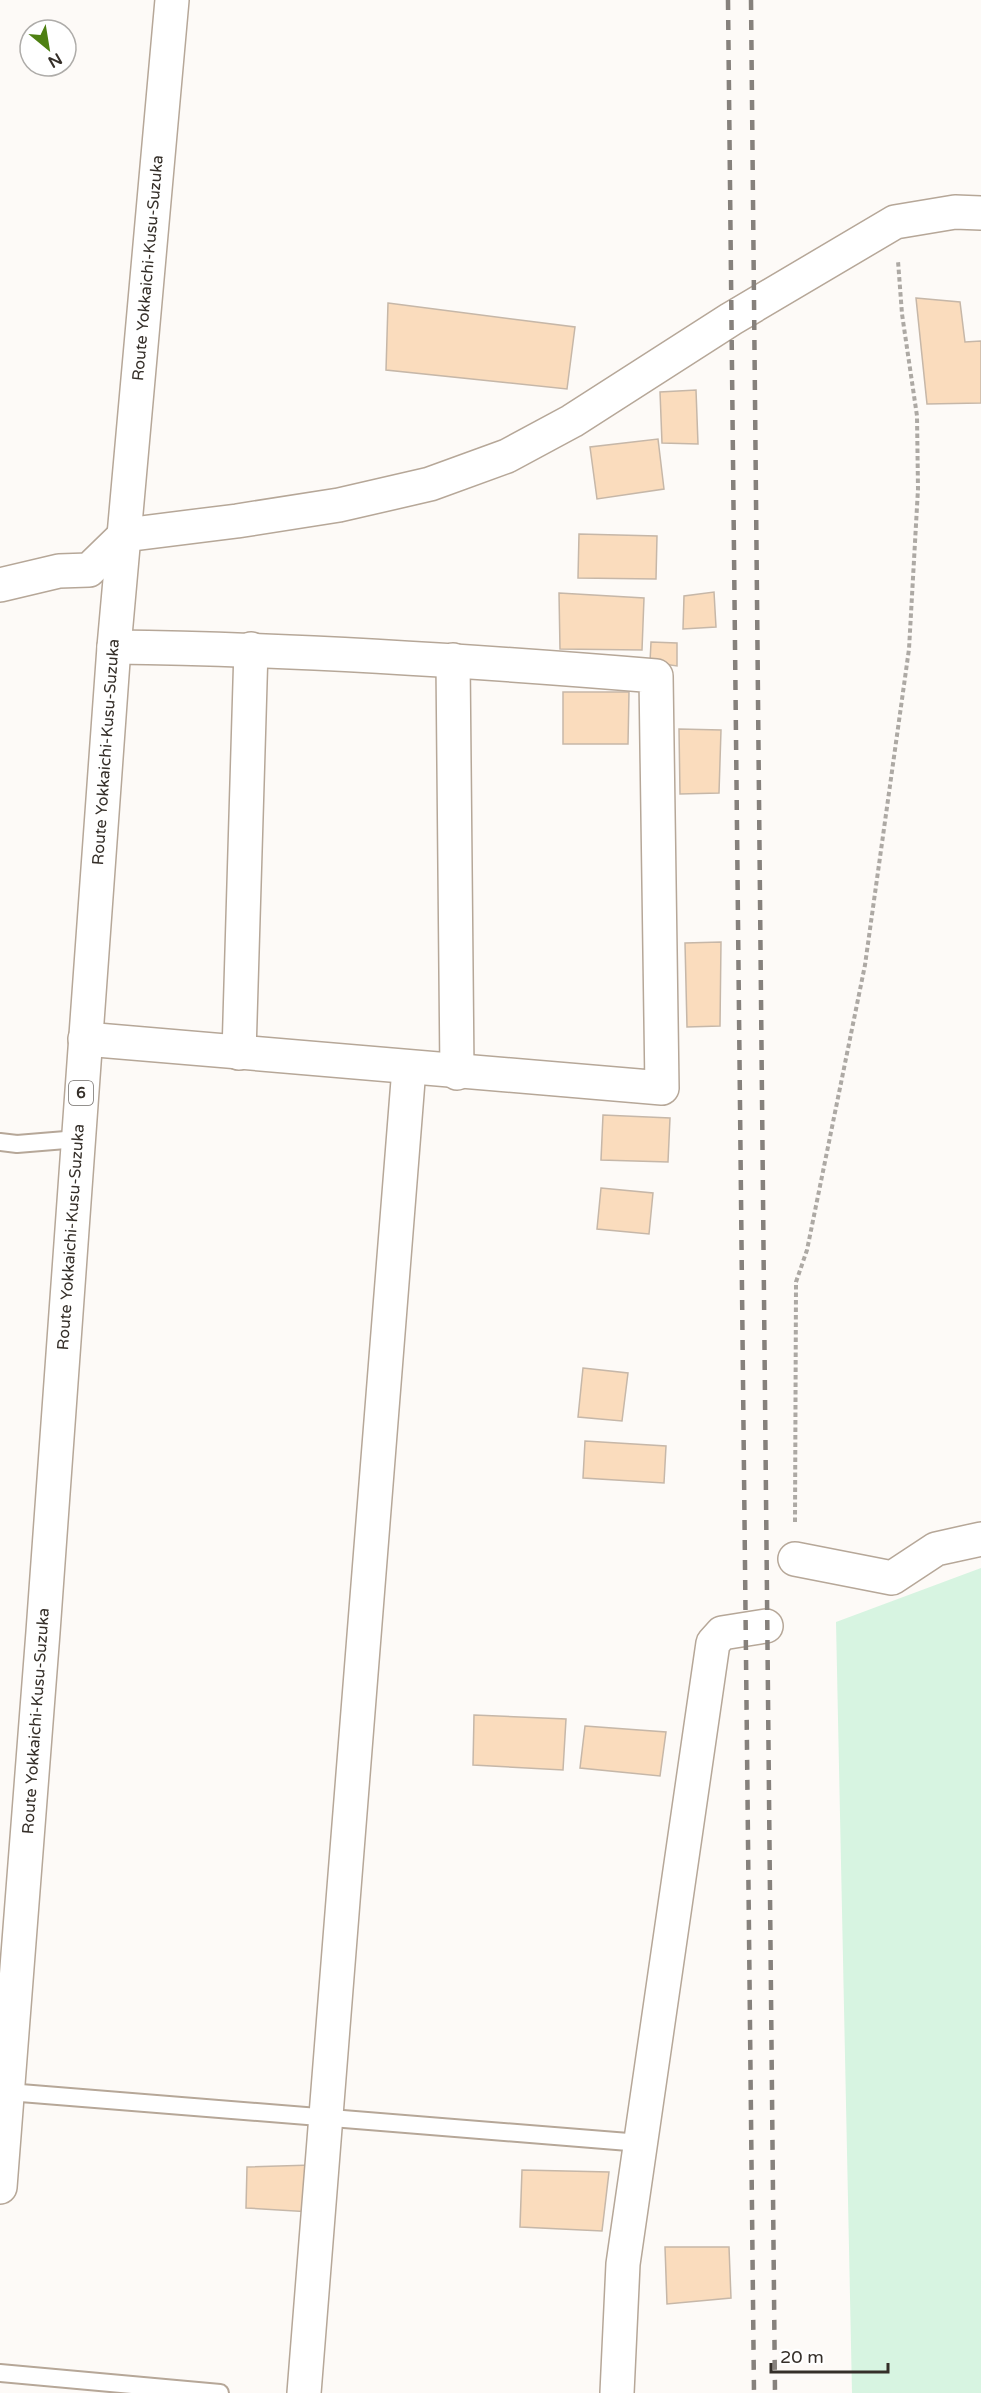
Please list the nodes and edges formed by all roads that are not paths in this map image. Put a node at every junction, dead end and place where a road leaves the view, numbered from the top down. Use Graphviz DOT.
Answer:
graph roads {
  1 [pos="172,0"];
  2 [pos="981,213"];
  3 [pos="125,535"];
  4 [pos="0,585"];
  5 [pos="114,647"];
  6 [pos="251,649"];
  7 [pos="453,660"];
  8 [pos="85,1039"];
  9 [pos="239,1053"];
  10 [pos="409,1068"];
  11 [pos="458,1073"];
  12 [pos="78,1139"];
  13 [pos="0,1142"];
  14 [pos="981,1539"];
  15 [pos="795,1559"];
  16 [pos="766,1626"];
  17 [pos="8,2091"];
  18 [pos="325,2117"];
  19 [pos="641,2143"];
  20 [pos="2,2147"];
  21 [pos="0,2187"];
  22 [pos="0,2373"];
  23 [pos="220,2393"];
  24 [pos="304,2393"];
  25 [pos="617,2393"];
  1 -- 3 [label="street, Route Yokkaichi-Kusu-Suzuka / 6"];
  2 -- 3 [label="street"];
  3 -- 4 [label="street"];
  3 -- 5 [label="street, Route Yokkaichi-Kusu-Suzuka / 6"];
  5 -- 6 [label="street"];
  5 -- 8 [label="street, Route Yokkaichi-Kusu-Suzuka / 6"];
  6 -- 7 [label="street"];
  6 -- 9 [label="street"];
  7 -- 11 [label="street"];
  7 -- 11 [label="street"];
  8 -- 9 [label="street"];
  8 -- 12 [label="street, Route Yokkaichi-Kusu-Suzuka / 6"];
  9 -- 10 [label="street"];
  10 -- 11 [label="street"];
  10 -- 18 [label="street"];
  12 -- 13 [label="lane"];
  12 -- 17 [label="street, Route Yokkaichi-Kusu-Suzuka / 6"];
  14 -- 15 [label="street"];
  16 -- 19 [label="street"];
  17 -- 18 [label="lane"];
  17 -- 20 [label="street, Route Yokkaichi-Kusu-Suzuka / 6"];
  18 -- 19 [label="lane"];
  18 -- 24 [label="street"];
  19 -- 25 [label="street"];
  20 -- 21 [label="street, Route Yokkaichi-Kusu-Suzuka / 6"];
  22 -- 23 [label="lane"];
}
